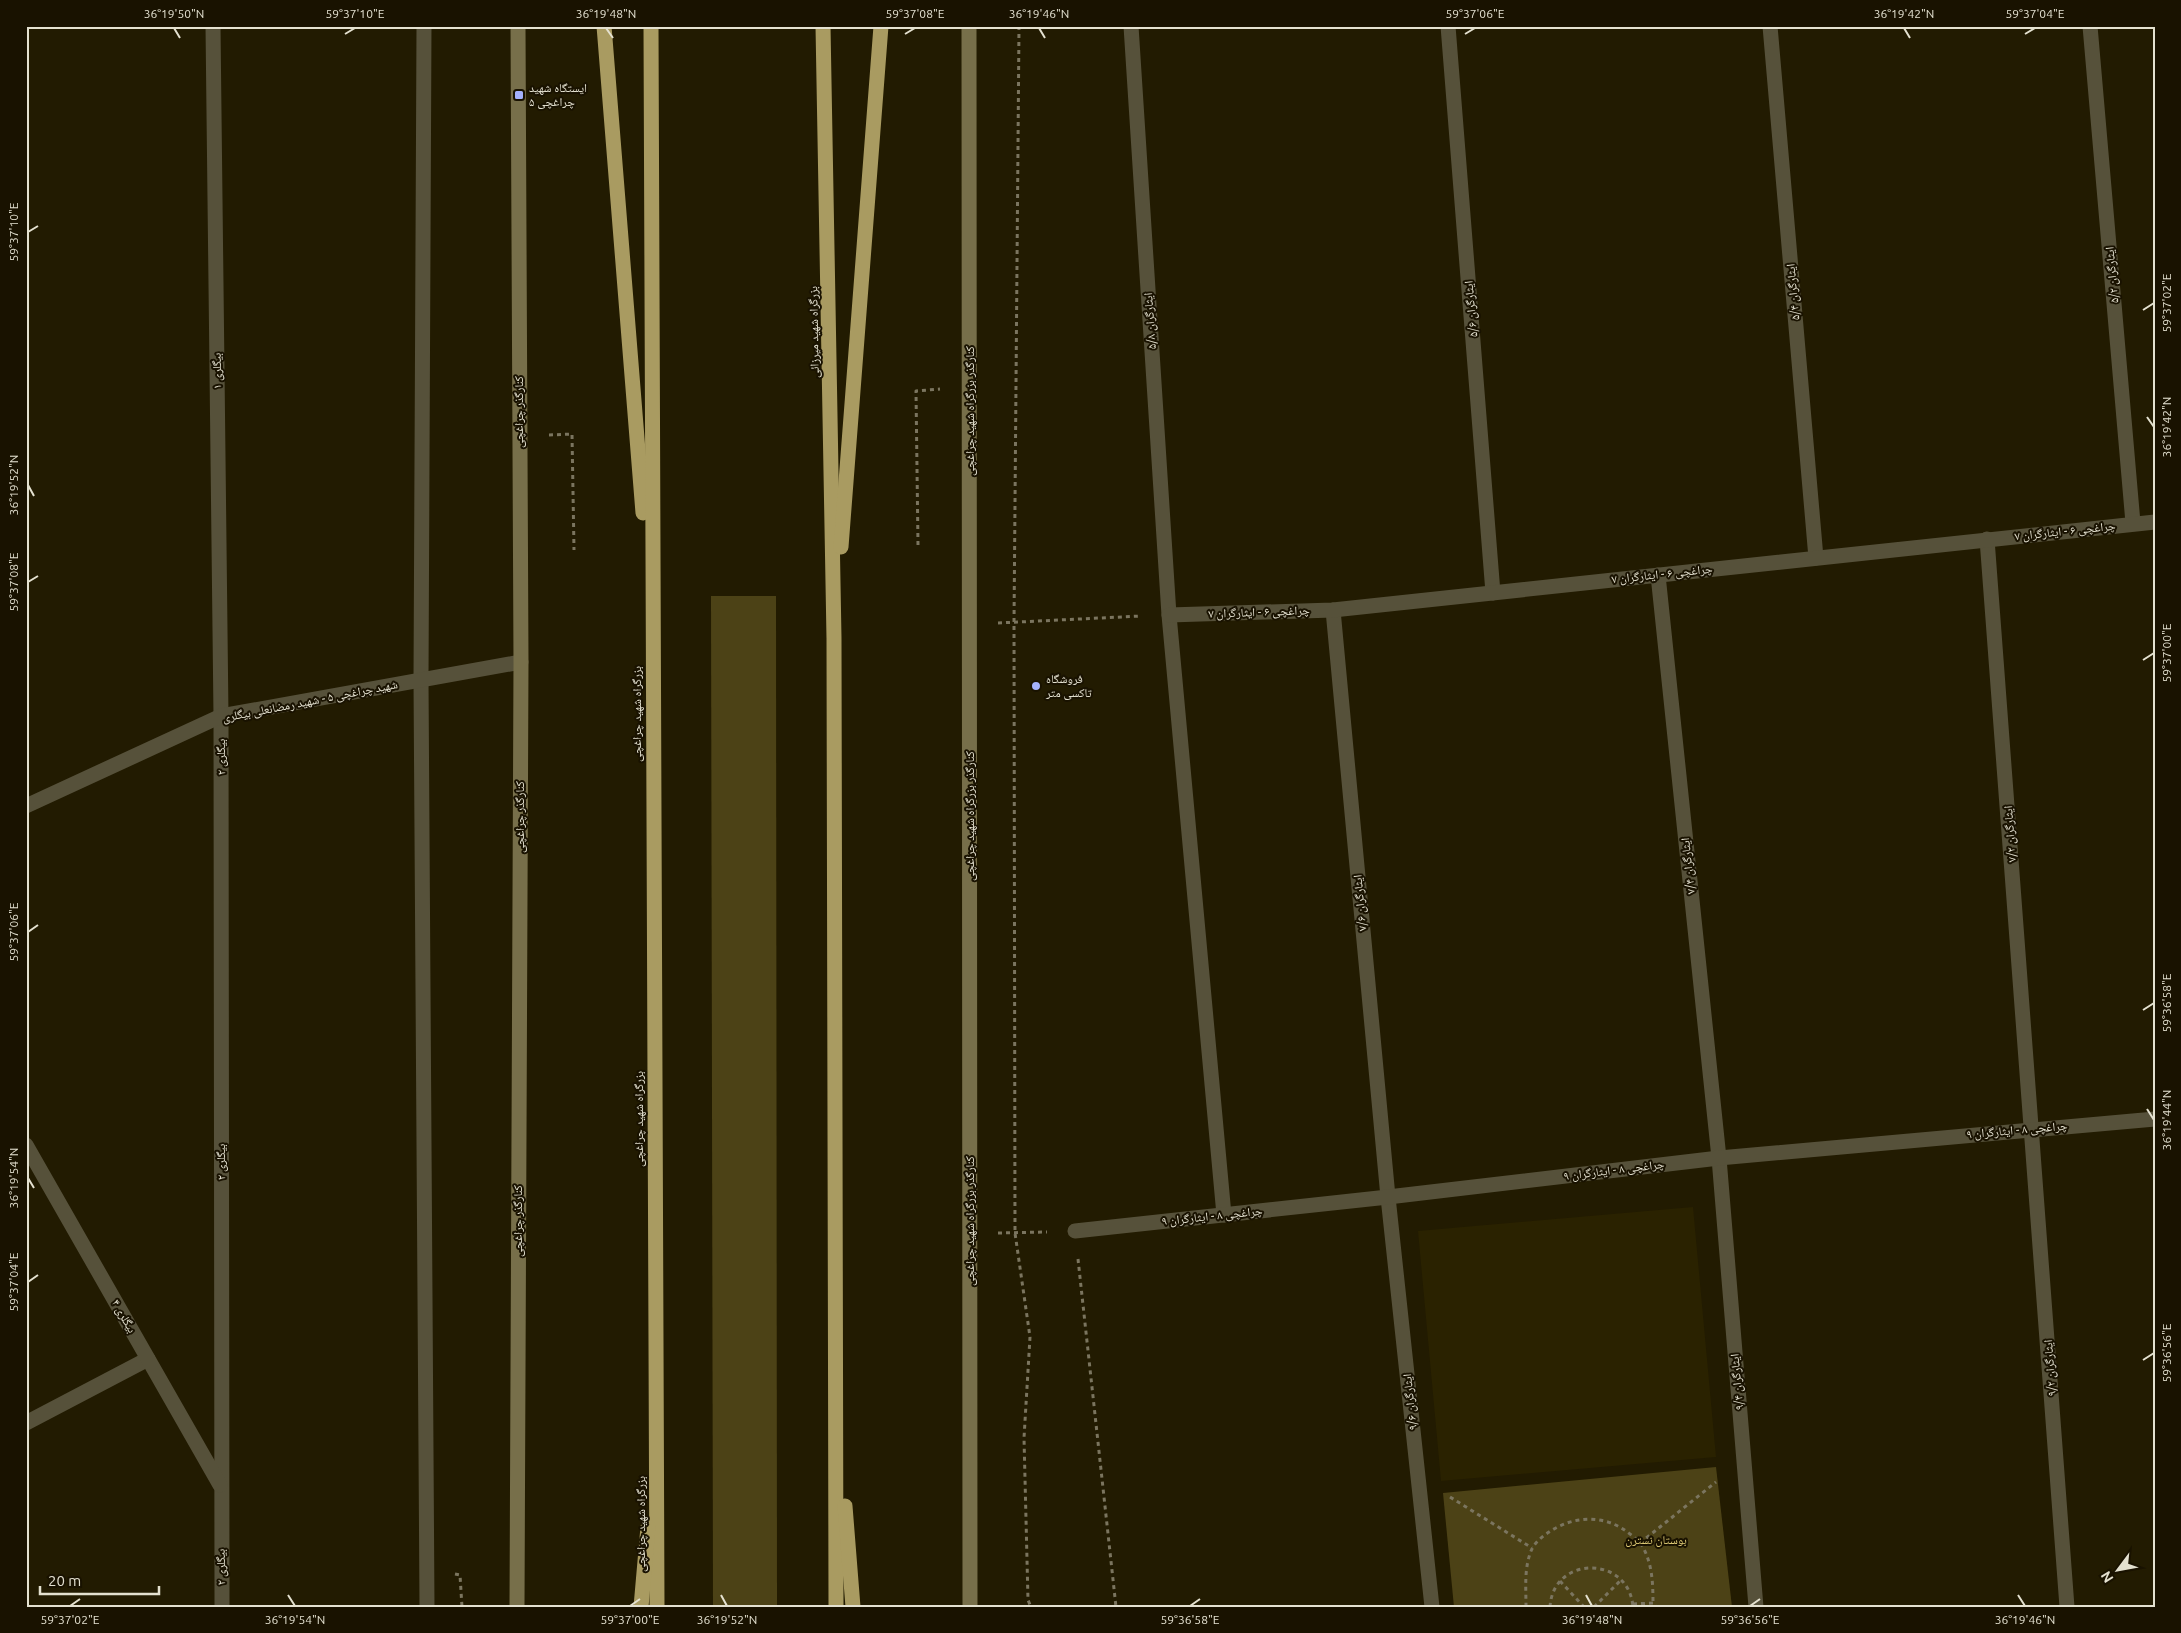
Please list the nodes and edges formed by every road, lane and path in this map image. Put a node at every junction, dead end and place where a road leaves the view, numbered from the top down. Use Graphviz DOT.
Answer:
graph roads {
  1 [pos="214,26"];
  2 [pos="424,26"];
  3 [pos="518,26"];
  4 [pos="604,26"];
  5 [pos="651,26"];
  6 [pos="823,26"];
  7 [pos="881,26"];
  8 [pos="969,26"];
  9 [pos="1019,26"];
  10 [pos="1131,26"];
  11 [pos="1448,26"];
  12 [pos="1770,26"];
  13 [pos="2090,26"];
  14 [pos="971,388"];
  15 [pos="518,435"];
  16 [pos="2155,522"];
  17 [pos="2134,523"];
  18 [pos="1987,539"];
  19 [pos="918,545"];
  20 [pos="574,550"];
  21 [pos="1816,558"];
  22 [pos="1658,575"];
  23 [pos="1493,593"];
  24 [pos="1333,610"];
  25 [pos="1170,615"];
  26 [pos="970,622"];
  27 [pos="1014,623"];
  28 [pos="652,632"];
  29 [pos="834,638"];
  30 [pos="521,662"];
  31 [pos="421,680"];
  32 [pos="221,716"];
  33 [pos="26,806"];
  34 [pos="2155,1119"];
  35 [pos="2032,1129"];
  36 [pos="26,1145"];
  37 [pos="1719,1158"];
  38 [pos="1388,1197"];
  39 [pos="1224,1215"];
  40 [pos="1075,1231"];
  41 [pos="1015,1233"];
  42 [pos="970,1234"];
  43 [pos="148,1359"];
  44 [pos="836,1386"];
  45 [pos="26,1423"];
  46 [pos="656,1428"];
  47 [pos="1744,1460"];
  48 [pos="1418,1479"];
  49 [pos="220,1486"];
  50 [pos="1640,1543"];
  51 [pos="1532,1548"];
  52 [pos="460,1575"];
  53 [pos="1621,1580"];
  54 [pos="1560,1581"];
  55 [pos="1633,1605"];
  56 [pos="1654,1606"];
  57 [pos="222,1607"];
  58 [pos="427,1607"];
  59 [pos="462,1607"];
  60 [pos="517,1607"];
  61 [pos="641,1607"];
  62 [pos="657,1607"];
  63 [pos="836,1607"];
  64 [pos="853,1607"];
  65 [pos="970,1607"];
  66 [pos="1031,1607"];
  67 [pos="1116,1607"];
  68 [pos="1432,1607"];
  69 [pos="1526,1607"];
  70 [pos="1550,1607"];
  71 [pos="1584,1607"];
  72 [pos="1594,1607"];
  73 [pos="1756,1607"];
  74 [pos="2067,1607"];
  1 -- 32 [label="street, بیگلری ۱"];
  2 -- 31 [label="street"];
  3 -- 15 [label="main road, کنارگذر چراغچی"];
  4 -- 28 [label="highway"];
  5 -- 28 [label="highway"];
  6 -- 29 [label="highway, بزرگراه شهید میرزائی"];
  7 -- 29 [label="highway"];
  8 -- 14 [label="main road, کنارگذر بزرگراه شهید چراغچی"];
  9 -- 27 [label="path"];
  10 -- 25 [label="street, ایثارگران ۵/۸"];
  11 -- 23 [label="street, ایثارگران ۵/۶"];
  12 -- 21 [label="street, ایثارگران ۵/۴"];
  13 -- 17 [label="street, ایثارگران ۵/۲"];
  14 -- 19 [label="path"];
  14 -- 26 [label="main road, کنارگذر بزرگراه شهید چراغچی"];
  15 -- 20 [label="path"];
  15 -- 30 [label="main road, کنارگذر چراغچی"];
  16 -- 17 [label="street, چراغچی ۶ - ایثارگران ۷"];
  17 -- 18 [label="street, چراغچی ۶ - ایثارگران ۷"];
  18 -- 21 [label="street, چراغچی ۶ - ایثارگران ۷"];
  18 -- 35 [label="street, ایثارگران ۷/۲"];
  21 -- 22 [label="street, چراغچی ۶ - ایثارگران ۷"];
  22 -- 23 [label="street, چراغچی ۶ - ایثارگران ۷"];
  22 -- 37 [label="street, ایثارگران ۷/۴"];
  23 -- 24 [label="street, چراغچی ۶ - ایثارگران ۷"];
  24 -- 25 [label="street, چراغچی ۶ - ایثارگران ۷"];
  24 -- 38 [label="street, ایثارگران ۷/۶"];
  25 -- 27 [label="path"];
  25 -- 39 [label="street, ایثارگران ۵/۸"];
  26 -- 27 [label="path"];
  26 -- 42 [label="main road, کنارگذر بزرگراه شهید چراغچی"];
  27 -- 41 [label="path"];
  28 -- 46 [label="highway, بزرگراه شهید چراغچی"];
  29 -- 44 [label="highway"];
  30 -- 31 [label="street, شهید چراغچی ۵ - شهید رمضانعلی بیگلری"];
  30 -- 60 [label="main road, کنارگذر چراغچی"];
  31 -- 32 [label="street, شهید چراغچی ۵ - شهید رمضانعلی بیگلری"];
  31 -- 58 [label="street"];
  32 -- 33 [label="street, شهید چراغچی ۵ - شهید رمضانعلی بیگلری"];
  32 -- 49 [label="street, بیگلری ۲"];
  34 -- 35 [label="street, چراغچی ۸ - ایثارگران ۹"];
  35 -- 37 [label="street, چراغچی ۸ - ایثارگران ۹"];
  35 -- 74 [label="street, ایثارگران ۹/۲"];
  36 -- 43 [label="street, بیگلری ۴"];
  37 -- 38 [label="street, چراغچی ۸ - ایثارگران ۹"];
  37 -- 47 [label="street, ایثارگران ۹/۴"];
  38 -- 39 [label="street, چراغچی ۸ - ایثارگران ۹"];
  38 -- 48 [label="street, ایثارگران ۹/۶"];
  39 -- 40 [label="street, چراغچی ۸ - ایثارگران ۹"];
  40 -- 41 [label="path"];
  40 -- 67 [label="path"];
  41 -- 42 [label="path"];
  41 -- 66 [label="path"];
  42 -- 65 [label="main road, کنارگذر بزرگراه شهید چراغچی"];
  43 -- 45 [label="street"];
  43 -- 49 [label="street, بیگلری ۴"];
  44 -- 63 [label="highway"];
  44 -- 64 [label="highway"];
  46 -- 61 [label="highway"];
  46 -- 62 [label="highway, بزرگراه شهید چراغچی"];
  47 -- 50 [label="path"];
  47 -- 73 [label="street, ایثارگران ۹/۴"];
  48 -- 51 [label="path"];
  48 -- 68 [label="street, ایثارگران ۹/۶"];
  49 -- 57 [label="street, بیگلری ۲"];
  50 -- 51 [label="path"];
  50 -- 56 [label="path"];
  51 -- 69 [label="path"];
  52 -- 59 [label="path"];
  53 -- 54 [label="path"];
  53 -- 55 [label="path"];
  53 -- 72 [label="path"];
  54 -- 70 [label="path"];
  54 -- 71 [label="path"];
  55 -- 56 [label="path"];
}
